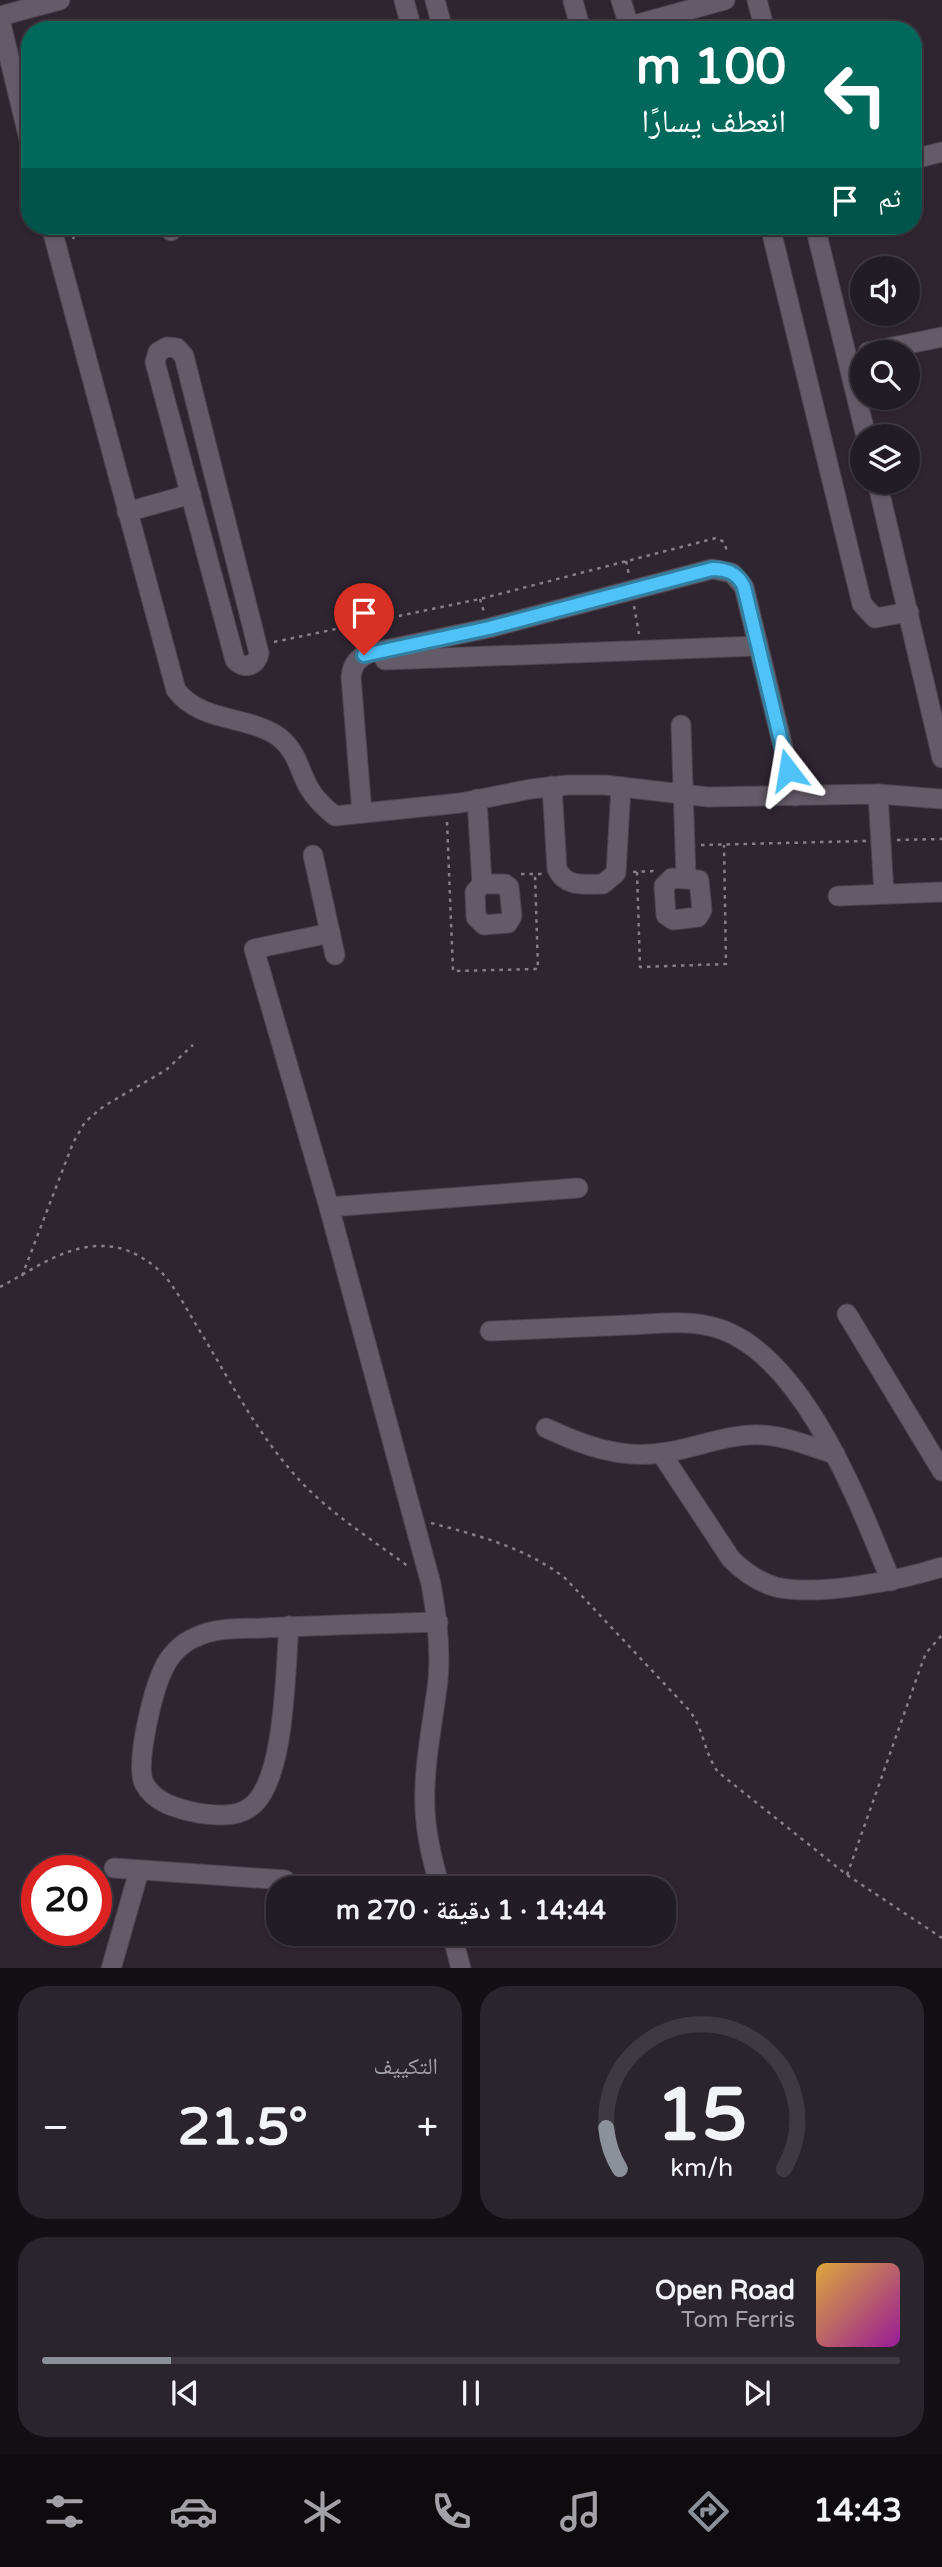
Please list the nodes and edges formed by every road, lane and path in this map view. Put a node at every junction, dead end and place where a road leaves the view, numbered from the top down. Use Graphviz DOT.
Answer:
graph roads {
  1 [pos="60,0"];
  2 [pos="404,0"];
  3 [pos="435,0"];
  4 [pos="621,0"];
  5 [pos="725,0"];
  6 [pos="757,0"];
  7 [pos="573,1"];
  8 [pos="0,18"];
  9 [pos="410,21"];
  10 [pos="441,21"];
  11 [pos="579,21"];
  12 [pos="622,21"];
  13 [pos="648,21"];
  14 [pos="763,21"];
  15 [pos="21,106"];
  16 [pos="942,152"];
  17 [pos="922,157"];
  18 [pos="53,235"];
  19 [pos="772,235"];
  20 [pos="818,235"];
  21 [pos="942,337"];
  22 [pos="920,341"];
  23 [pos="850,342"];
  24 [pos="213,469"];
  25 [pos="190,490"];
  26 [pos="219,494"];
  27 [pos="880,494"];
  28 [pos="127,512"];
  29 [pos="732,573"];
  30 [pos="909,612"];
  31 [pos="257,646"];
  32 [pos="758,646"];
  33 [pos="351,675"];
  34 [pos="681,725"];
  35 [pos="942,758"];
  36 [pos="552,786"];
  37 [pos="621,787"];
  38 [pos="878,794"];
  39 [pos="683,796"];
  40 [pos="795,796"];
  41 [pos="477,799"];
  42 [pos="942,799"];
  43 [pos="362,813"];
  44 [pos="942,839"];
  45 [pos="881,840"];
  46 [pos="685,846"];
  47 [pos="313,855"];
  48 [pos="662,870"];
  49 [pos="616,873"];
  50 [pos="686,878"];
  51 [pos="482,884"];
  52 [pos="942,892"];
  53 [pos="884,894"];
  54 [pos="838,896"];
  55 [pos="330,933"];
  56 [pos="335,956"];
  57 [pos="194,1045"];
  58 [pos="578,1188"];
  59 [pos="329,1207"];
  60 [pos="22,1276"];
  61 [pos="0,1287"];
  62 [pos="847,1314"];
  63 [pos="490,1331"];
  64 [pos="546,1429"];
  65 [pos="661,1453"];
  66 [pos="835,1454"];
  67 [pos="942,1471"];
  68 [pos="415,1518"];
  69 [pos="942,1567"];
  70 [pos="891,1581"];
  71 [pos="432,1584"];
  72 [pos="438,1622"];
  73 [pos="289,1626"];
  74 [pos="942,1635"];
  75 [pos="114,1868"];
  76 [pos="139,1871"];
  77 [pos="847,1875"];
  78 [pos="437,1876"];
  79 [pos="266,1879"];
  80 [pos="942,1938"];
  81 [pos="455,1946"];
  82 [pos="111,1968"];
  83 [pos="461,1968"];
  1 -- 8 [label="street"];
  2 -- 9 [label="street"];
  3 -- 10 [label="street"];
  4 -- 12 [label="street"];
  5 -- 13 [label="street"];
  6 -- 14 [label="street"];
  7 -- 11 [label="street"];
  8 -- 15 [label="street"];
  16 -- 17 [label="street"];
  18 -- 28 [label="street"];
  19 -- 30 [label="street"];
  20 -- 23 [label="street"];
  21 -- 22 [label="street"];
  24 -- 25 [label="street"];
  24 -- 25 [label="street"];
  24 -- 26 [label="street"];
  25 -- 26 [label="street"];
  25 -- 28 [label="street"];
  25 -- 31 [label="street"];
  26 -- 31 [label="street"];
  27 -- 30 [label="street"];
  28 -- 43 [label="street"];
  29 -- 31 [label="path"];
  29 -- 32 [label="street"];
  29 -- 33 [label="street"];
  30 -- 35 [label="street"];
  32 -- 33 [label="street"];
  32 -- 40 [label="street"];
  33 -- 43 [label="street"];
  34 -- 39 [label="street"];
  36 -- 37 [label="street"];
  36 -- 41 [label="street"];
  36 -- 49 [label="street"];
  37 -- 39 [label="street"];
  37 -- 49 [label="street"];
  38 -- 40 [label="street"];
  38 -- 42 [label="street"];
  38 -- 45 [label="street"];
  39 -- 40 [label="street"];
  39 -- 46 [label="street"];
  41 -- 43 [label="street"];
  41 -- 51 [label="street"];
  44 -- 45 [label="path"];
  45 -- 46 [label="path"];
  45 -- 53 [label="street"];
  46 -- 50 [label="street"];
  47 -- 55 [label="street"];
  48 -- 49 [label="path"];
  52 -- 53 [label="street"];
  53 -- 54 [label="street"];
  55 -- 56 [label="street"];
  55 -- 59 [label="street"];
  57 -- 60 [label="path"];
  58 -- 59 [label="street"];
  59 -- 68 [label="street"];
  60 -- 61 [label="path"];
  60 -- 71 [label="path"];
  62 -- 67 [label="street"];
  63 -- 66 [label="street"];
  64 -- 65 [label="street"];
  65 -- 66 [label="street"];
  65 -- 70 [label="street"];
  66 -- 70 [label="street"];
  68 -- 71 [label="street"];
  68 -- 77 [label="path"];
  69 -- 70 [label="street"];
  71 -- 72 [label="street"];
  72 -- 73 [label="street"];
  72 -- 78 [label="street"];
  73 -- 73 [label="street"];
  74 -- 77 [label="path"];
  75 -- 76 [label="street"];
  76 -- 79 [label="street"];
  76 -- 82 [label="street"];
  77 -- 80 [label="path"];
  81 -- 83 [label="street"];
}
